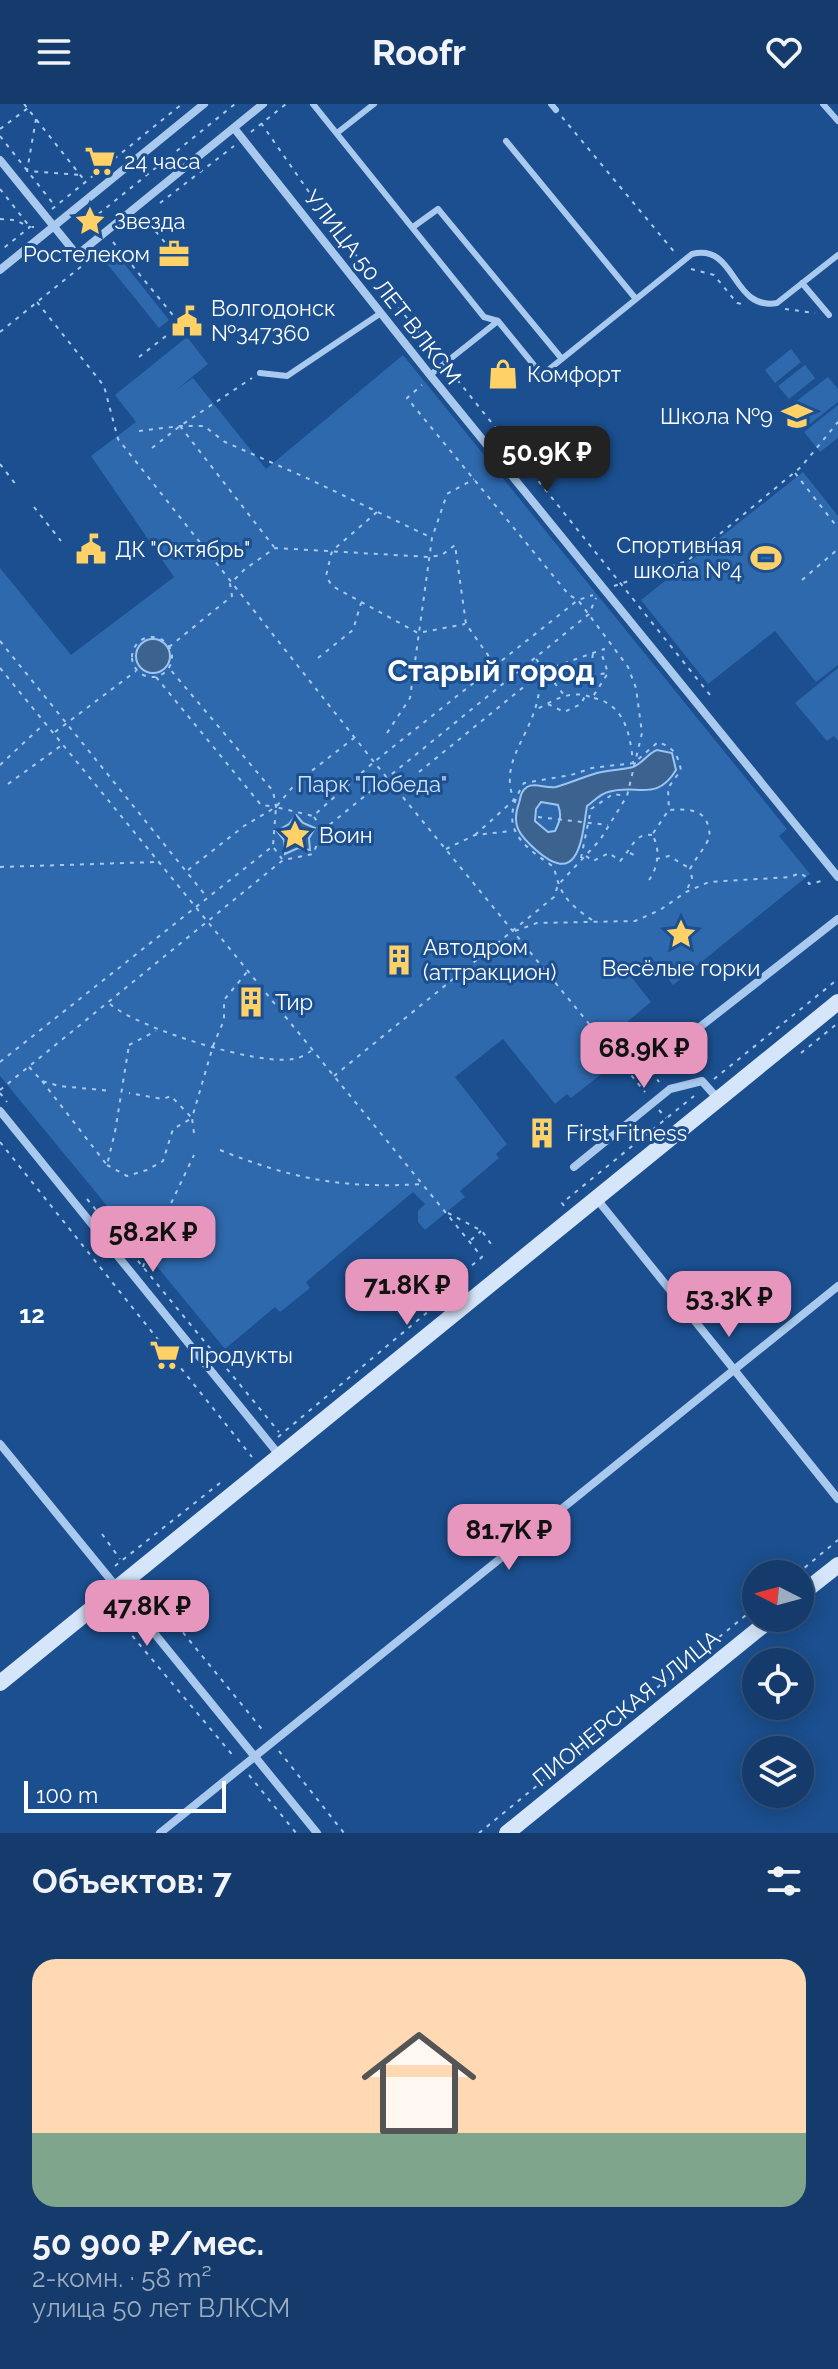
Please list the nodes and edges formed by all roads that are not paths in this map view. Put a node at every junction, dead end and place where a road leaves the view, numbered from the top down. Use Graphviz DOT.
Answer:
graph roads {
  1 [pos="204,104"];
  2 [pos="263,104"];
  3 [pos="313,104"];
  4 [pos="374,104"];
  5 [pos="823,104"];
  6 [pos="838,121"];
  7 [pos="234,128"];
  8 [pos="337,133"];
  9 [pos="506,141"];
  10 [pos="0,160"];
  11 [pos="54,227"];
  12 [pos="413,227"];
  13 [pos="838,255"];
  14 [pos="0,270"];
  15 [pos="802,283"];
  16 [pos="636,299"];
  17 [pos="381,313"];
  18 [pos="829,315"];
  19 [pos="498,321"];
  20 [pos="562,359"];
  21 [pos="260,373"];
  22 [pos="430,375"];
  23 [pos="837,876"];
  24 [pos="838,919"];
  25 [pos="838,1002"];
  26 [pos="696,1030"];
  27 [pos="718,1099"];
  28 [pos="0,1111"];
  29 [pos="574,1167"];
  30 [pos="596,1198"];
  31 [pos="838,1286"];
  32 [pos="734,1370"];
  33 [pos="0,1444"];
  34 [pos="276,1450"];
  35 [pos="838,1499"];
  36 [pos="838,1565"];
  37 [pos="814,1584"];
  38 [pos="122,1591"];
  39 [pos="755,1632"];
  40 [pos="0,1683"];
  41 [pos="254,1757"];
  42 [pos="160,1833"];
  43 [pos="317,1833"];
  44 [pos="507,1833"];
  1 -- 11 [label="street"];
  2 -- 7 [label="street"];
  3 -- 8 [label="lane"];
  4 -- 8 [label="lane"];
  5 -- 6 [label="lane"];
  7 -- 11 [label="street"];
  7 -- 17 [label="street, УЛИЦА 50 ЛЕТ ВЛКСМ"];
  8 -- 12 [label="lane"];
  9 -- 16 [label="lane"];
  10 -- 11 [label="street"];
  11 -- 14 [label="street"];
  12 -- 19 [label="lane"];
  12 -- 20 [label="lane"];
  13 -- 15 [label="lane"];
  15 -- 16 [label="lane"];
  15 -- 18 [label="lane"];
  16 -- 20 [label="lane"];
  17 -- 21 [label="lane"];
  17 -- 22 [label="street, УЛИЦА 50 ЛЕТ ВЛКСМ"];
  19 -- 20 [label="lane"];
  19 -- 22 [label="lane"];
  22 -- 23 [label="street, УЛИЦА 50 ЛЕТ ВЛКСМ"];
  24 -- 26 [label="street"];
  25 -- 27 [label="street"];
  27 -- 29 [label="street"];
  27 -- 30 [label="street"];
  28 -- 34 [label="street"];
  30 -- 32 [label="street"];
  30 -- 34 [label="street"];
  31 -- 32 [label="street"];
  32 -- 35 [label="street"];
  32 -- 41 [label="street"];
  33 -- 38 [label="street"];
  34 -- 38 [label="street"];
  36 -- 37 [label="street"];
  38 -- 40 [label="street"];
  38 -- 41 [label="street"];
  39 -- 44 [label="street, ПИОНЕРСКАЯ УЛИЦА"];
  41 -- 42 [label="street"];
  41 -- 43 [label="street"];
}
